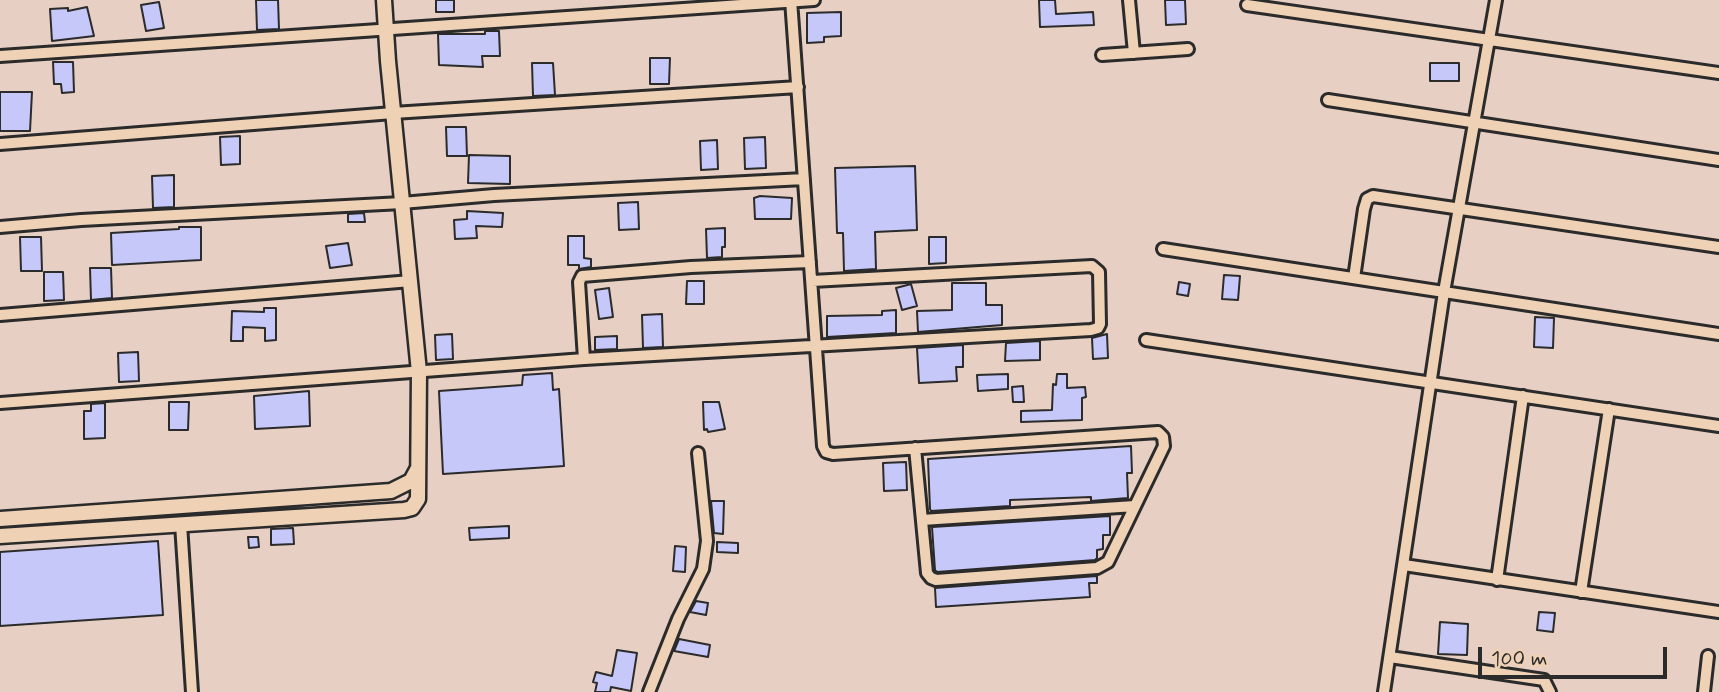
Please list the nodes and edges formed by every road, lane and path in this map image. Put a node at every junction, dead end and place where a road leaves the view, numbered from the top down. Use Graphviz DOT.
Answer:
graph roads {
  1 [pos="384,0"];
  2 [pos="814,0"];
  3 [pos="1129,0"];
  4 [pos="1496,0"];
  5 [pos="791,1"];
  6 [pos="1247,5"];
  7 [pos="386,29"];
  8 [pos="1491,39"];
  9 [pos="1188,49"];
  10 [pos="1135,53"];
  11 [pos="1102,55"];
  12 [pos="0,56"];
  13 [pos="1719,73"];
  14 [pos="797,87"];
  15 [pos="1328,100"];
  16 [pos="393,113"];
  17 [pos="1474,123"];
  18 [pos="0,144"];
  19 [pos="1719,160"];
  20 [pos="804,179"];
  21 [pos="402,203"];
  22 [pos="1459,208"];
  23 [pos="0,227"];
  24 [pos="1719,247"];
  25 [pos="1163,249"];
  26 [pos="810,262"];
  27 [pos="1354,278"];
  28 [pos="411,281"];
  29 [pos="812,281"];
  30 [pos="1444,292"];
  31 [pos="0,315"];
  32 [pos="1719,334"];
  33 [pos="1146,340"];
  34 [pos="816,346"];
  35 [pos="584,359"];
  36 [pos="419,372"];
  37 [pos="1431,382"];
  38 [pos="1524,396"];
  39 [pos="0,403"];
  40 [pos="1609,409"];
  41 [pos="1719,426"];
  42 [pos="915,448"];
  43 [pos="698,453"];
  44 [pos="419,466"];
  45 [pos="1135,506"];
  46 [pos="163,507"];
  47 [pos="0,519"];
  48 [pos="922,520"];
  49 [pos="181,524"];
  50 [pos="164,525"];
  51 [pos="0,536"];
  52 [pos="1404,565"];
  53 [pos="1497,580"];
  54 [pos="1581,592"];
  55 [pos="1719,612"];
  56 [pos="1708,656"];
  57 [pos="1391,657"];
  58 [pos="192,692"];
  59 [pos="649,692"];
  60 [pos="1384,692"];
  61 [pos="1550,692"];
  62 [pos="1704,692"];
  1 -- 7 [label="street"];
  2 -- 5 [label="street"];
  3 -- 10 [label="street"];
  4 -- 8 [label="street"];
  5 -- 7 [label="street"];
  5 -- 14 [label="street"];
  6 -- 8 [label="street"];
  7 -- 12 [label="street"];
  7 -- 16 [label="street"];
  8 -- 13 [label="street"];
  8 -- 17 [label="street"];
  9 -- 10 [label="street"];
  10 -- 11 [label="street"];
  14 -- 16 [label="street"];
  14 -- 20 [label="street"];
  15 -- 17 [label="street"];
  16 -- 18 [label="street"];
  16 -- 21 [label="street"];
  17 -- 19 [label="street"];
  17 -- 22 [label="street"];
  20 -- 21 [label="street"];
  20 -- 26 [label="street"];
  21 -- 23 [label="street"];
  21 -- 28 [label="street"];
  22 -- 24 [label="street"];
  22 -- 27 [label="street"];
  22 -- 30 [label="street"];
  25 -- 27 [label="street"];
  26 -- 29 [label="street"];
  26 -- 35 [label="street"];
  27 -- 30 [label="street"];
  28 -- 31 [label="street"];
  28 -- 36 [label="street"];
  29 -- 34 [label="street"];
  29 -- 34 [label="street"];
  30 -- 32 [label="street"];
  30 -- 37 [label="street"];
  33 -- 37 [label="street"];
  34 -- 35 [label="street"];
  34 -- 42 [label="street"];
  35 -- 36 [label="street"];
  36 -- 39 [label="street"];
  36 -- 44 [label="street"];
  37 -- 38 [label="street"];
  37 -- 52 [label="street"];
  38 -- 40 [label="street"];
  38 -- 53 [label="street"];
  40 -- 41 [label="street"];
  40 -- 54 [label="street"];
  42 -- 45 [label="street"];
  42 -- 48 [label="street"];
  43 -- 59 [label="street"];
  44 -- 46 [label="street"];
  44 -- 49 [label="street"];
  45 -- 48 [label="street"];
  45 -- 48 [label="street"];
  46 -- 47 [label="street"];
  46 -- 50 [label="street"];
  49 -- 50 [label="street"];
  49 -- 58 [label="street"];
  50 -- 51 [label="street"];
  52 -- 53 [label="street"];
  52 -- 57 [label="street"];
  53 -- 54 [label="street"];
  54 -- 55 [label="street"];
  56 -- 62 [label="street"];
  57 -- 60 [label="street"];
  57 -- 61 [label="street"];
}
